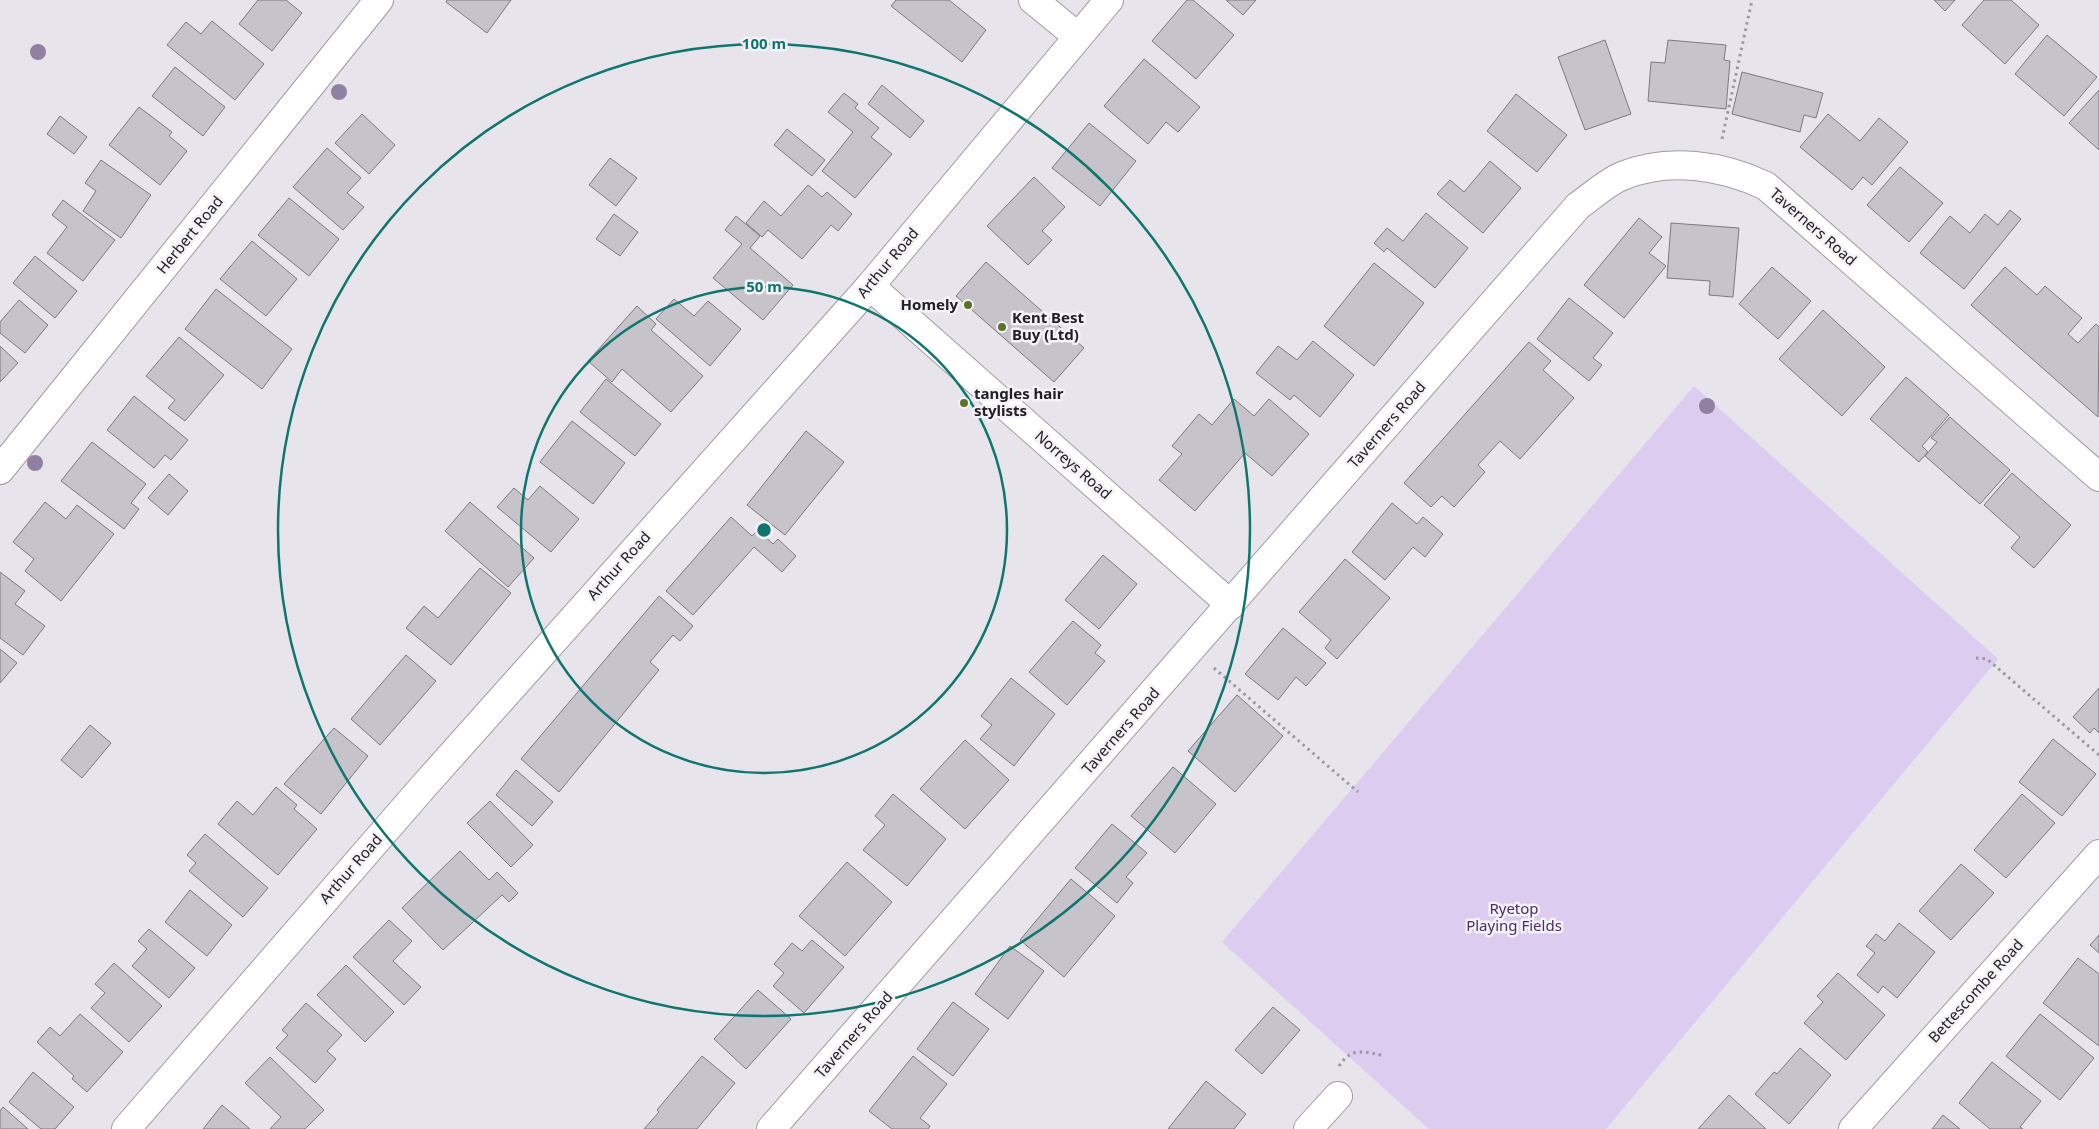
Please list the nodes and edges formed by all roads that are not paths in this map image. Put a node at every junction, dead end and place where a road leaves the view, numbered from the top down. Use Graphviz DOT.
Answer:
graph roads {
  1 [pos="379,0"];
  2 [pos="1033,0"];
  3 [pos="1109,0"];
  4 [pos="1077,36"];
  5 [pos="870,286"];
  6 [pos="0,470"];
  7 [pos="2099,477"];
  8 [pos="1231,604"];
  9 [pos="2099,854"];
  10 [pos="1338,1096"];
  11 [pos="126,1129"];
  12 [pos="771,1129"];
  13 [pos="1308,1129"];
  14 [pos="1853,1129"];
  1 -- 6 [label="street, Herbert Road"];
  2 -- 4 [label="street"];
  3 -- 4 [label="street, Arthur Road"];
  4 -- 5 [label="street, Arthur Road"];
  5 -- 8 [label="street, Norreys Road"];
  5 -- 11 [label="street, Arthur Road"];
  7 -- 8 [label="street, Taverners Road"];
  8 -- 12 [label="street, Taverners Road"];
  9 -- 14 [label="street, Bettescombe Road"];
  10 -- 13 [label="street"];
}
